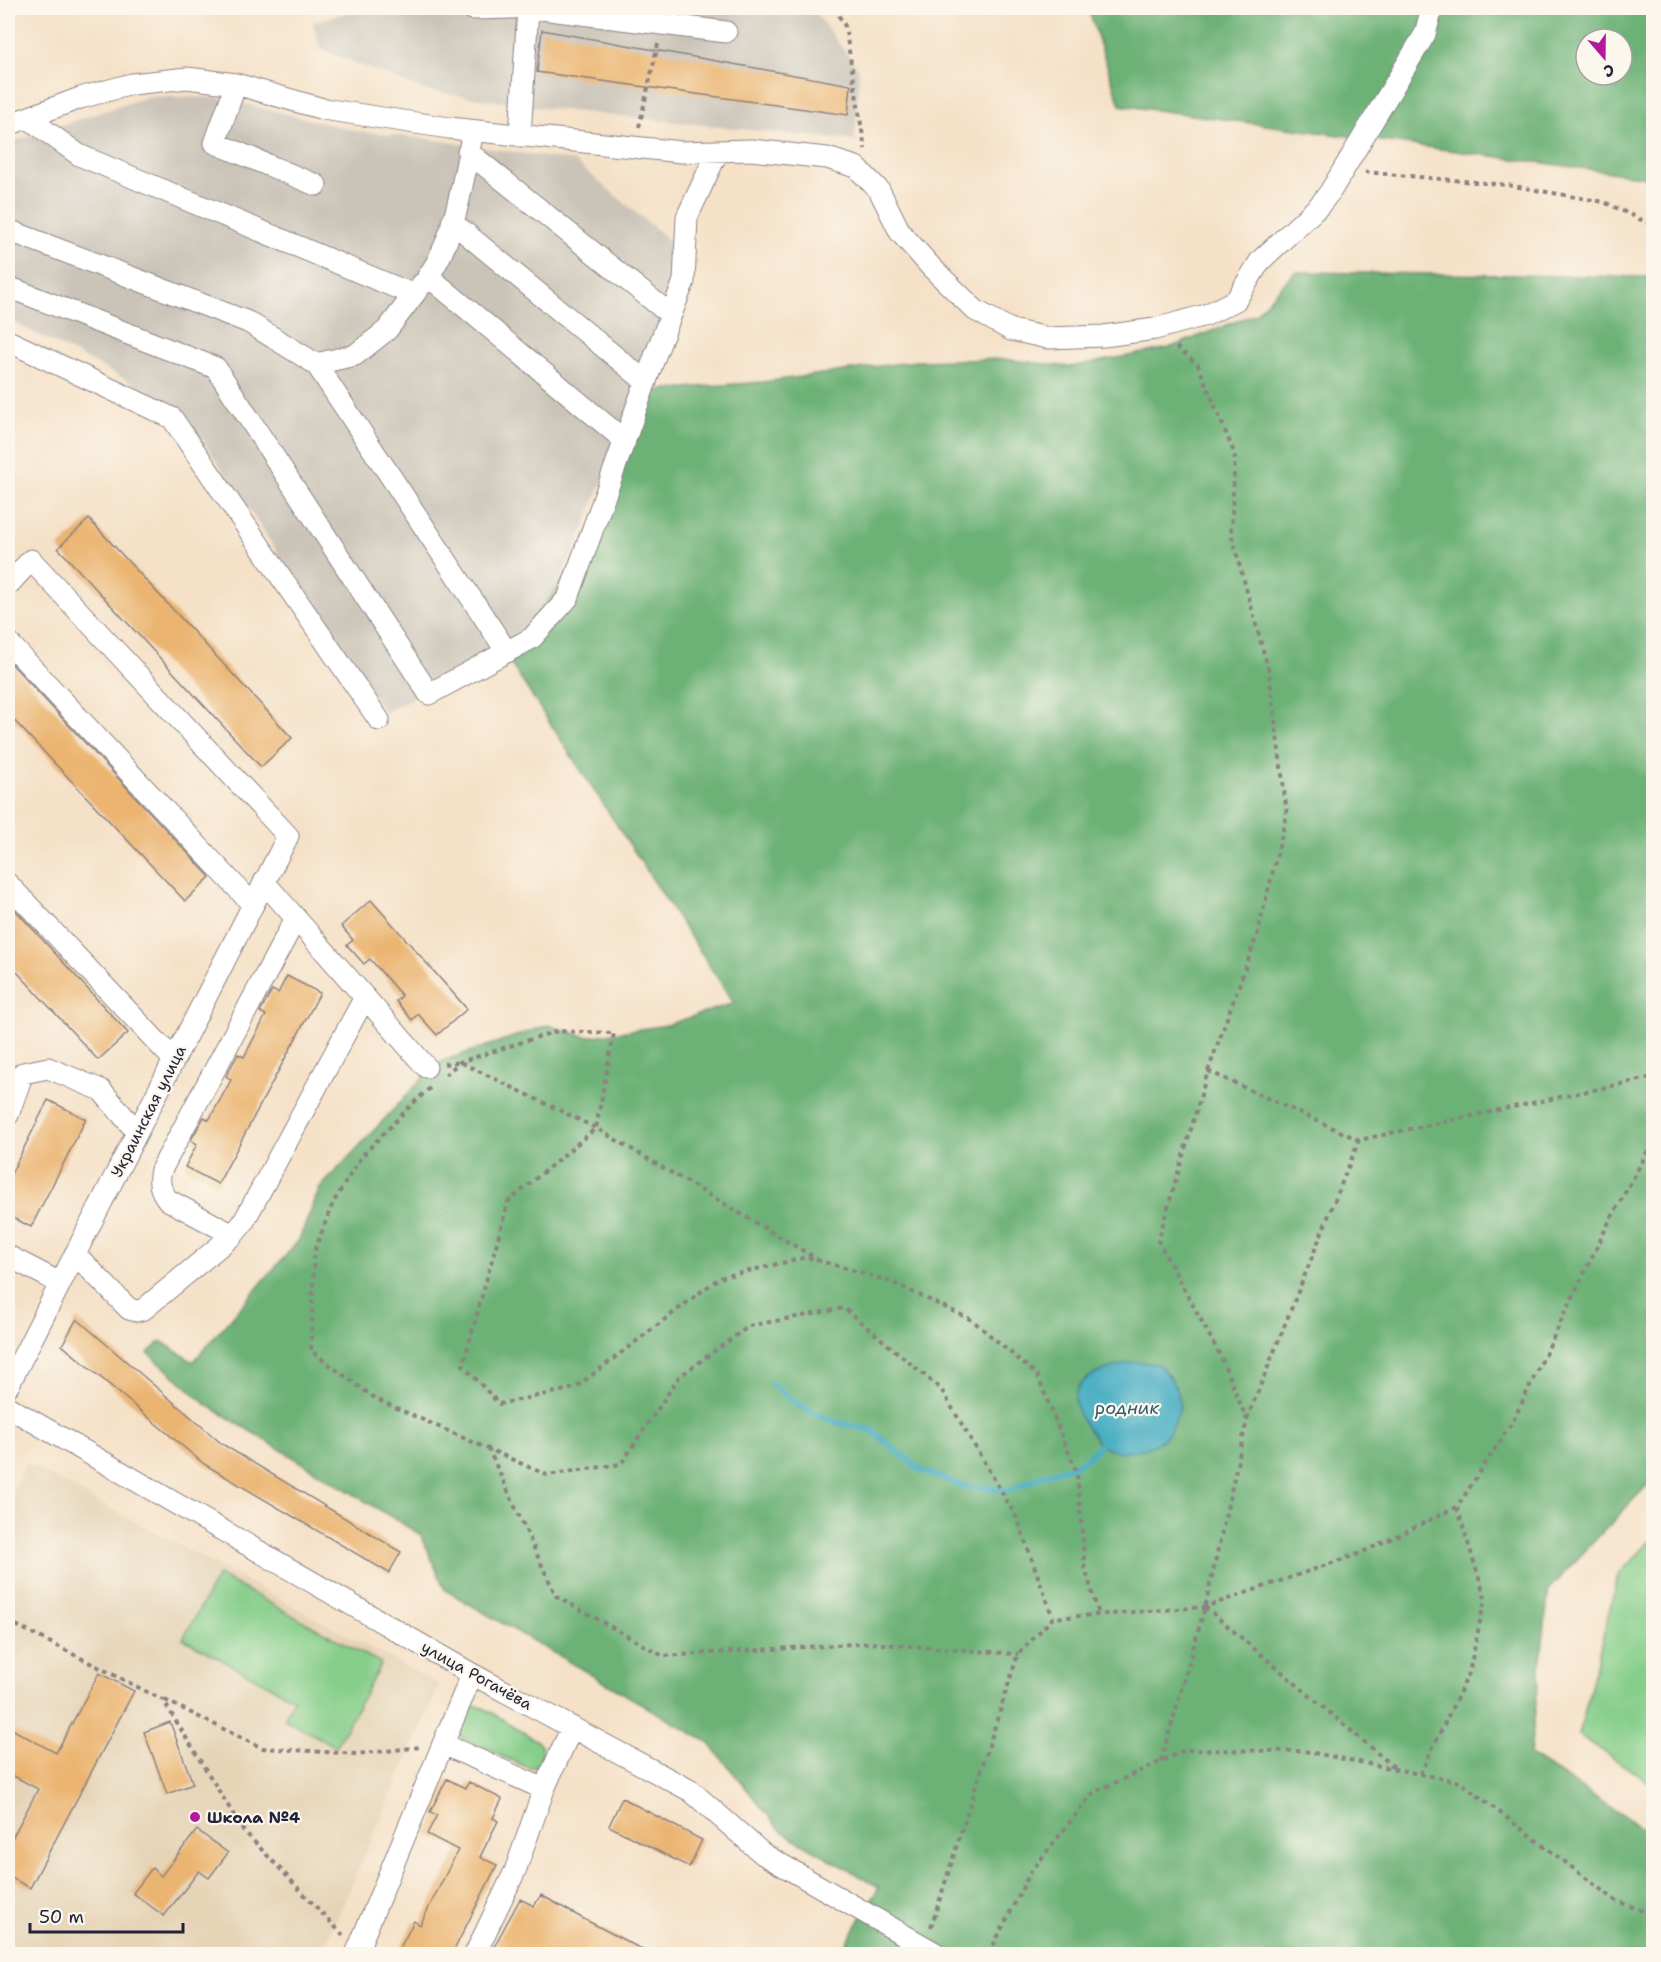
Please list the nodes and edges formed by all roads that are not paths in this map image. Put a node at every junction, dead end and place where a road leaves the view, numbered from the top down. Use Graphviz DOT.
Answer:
graph roads {
  1 [pos="472,8"];
  2 [pos="513,8"];
  3 [pos="528,8"];
  4 [pos="533,8"];
  5 [pos="1432,8"];
  6 [pos="726,32"];
  7 [pos="236,84"];
  8 [pos="28,118"];
  9 [pos="8,125"];
  10 [pos="473,131"];
  11 [pos="520,136"];
  12 [pos="718,151"];
  13 [pos="468,152"];
  14 [pos="316,185"];
  15 [pos="452,222"];
  16 [pos="8,230"];
  17 [pos="428,276"];
  18 [pos="8,287"];
  19 [pos="414,295"];
  20 [pos="671,315"];
  21 [pos="8,341"];
  22 [pos="316,364"];
  23 [pos="645,382"];
  24 [pos="625,441"];
  25 [pos="8,585"];
  26 [pos="8,642"];
  27 [pos="507,652"];
  28 [pos="379,720"];
  29 [pos="264,882"];
  30 [pos="8,884"];
  31 [pos="252,905"];
  32 [pos="296,918"];
  33 [pos="365,997"];
  34 [pos="174,1060"];
  35 [pos="15,1069"];
  36 [pos="434,1076"];
  37 [pos="8,1115"];
  38 [pos="137,1132"];
  39 [pos="234,1235"];
  40 [pos="75,1254"];
  41 [pos="8,1257"];
  42 [pos="60,1283"];
  43 [pos="8,1386"];
  44 [pos="8,1409"];
  45 [pos="472,1674"];
  46 [pos="572,1727"];
  47 [pos="443,1744"];
  48 [pos="544,1789"];
  49 [pos="931,1951"];
  50 [pos="359,1953"];
  51 [pos="475,1954"];
  1 -- 2 [label="street"];
  3 -- 11 [label="street"];
  4 -- 6 [label="street"];
  5 -- 12 [label="street"];
  7 -- 8 [label="street"];
  7 -- 10 [label="street"];
  7 -- 14 [label="street"];
  8 -- 9 [label="street"];
  8 -- 19 [label="street"];
  10 -- 11 [label="street"];
  10 -- 13 [label="street"];
  11 -- 12 [label="street"];
  12 -- 20 [label="street"];
  13 -- 15 [label="street"];
  13 -- 20 [label="street"];
  15 -- 17 [label="street"];
  15 -- 23 [label="street"];
  16 -- 22 [label="street"];
  17 -- 19 [label="street"];
  17 -- 24 [label="street"];
  18 -- 27 [label="street"];
  19 -- 22 [label="street"];
  20 -- 23 [label="street"];
  21 -- 28 [label="street"];
  22 -- 27 [label="street"];
  23 -- 24 [label="street"];
  24 -- 27 [label="street"];
  25 -- 29 [label="street, Украинская улица"];
  26 -- 31 [label="street"];
  29 -- 31 [label="street, Украинская улица"];
  29 -- 32 [label="street"];
  30 -- 34 [label="street"];
  31 -- 34 [label="street, Украинская улица"];
  32 -- 33 [label="street"];
  32 -- 39 [label="street"];
  33 -- 36 [label="street"];
  33 -- 39 [label="street"];
  34 -- 38 [label="street, Украинская улица"];
  35 -- 37 [label="street"];
  35 -- 38 [label="street"];
  38 -- 40 [label="street, Украинская улица"];
  39 -- 40 [label="street"];
  40 -- 42 [label="street, Украинская улица"];
  41 -- 42 [label="street"];
  42 -- 43 [label="street, Украинская улица"];
  44 -- 45 [label="street, улица Рогачёва"];
  45 -- 46 [label="street, улица Рогачёва"];
  45 -- 47 [label="street"];
  46 -- 48 [label="street"];
  46 -- 49 [label="street, улица Рогачёва"];
  47 -- 48 [label="street"];
  47 -- 50 [label="street"];
  48 -- 51 [label="street"];
}
